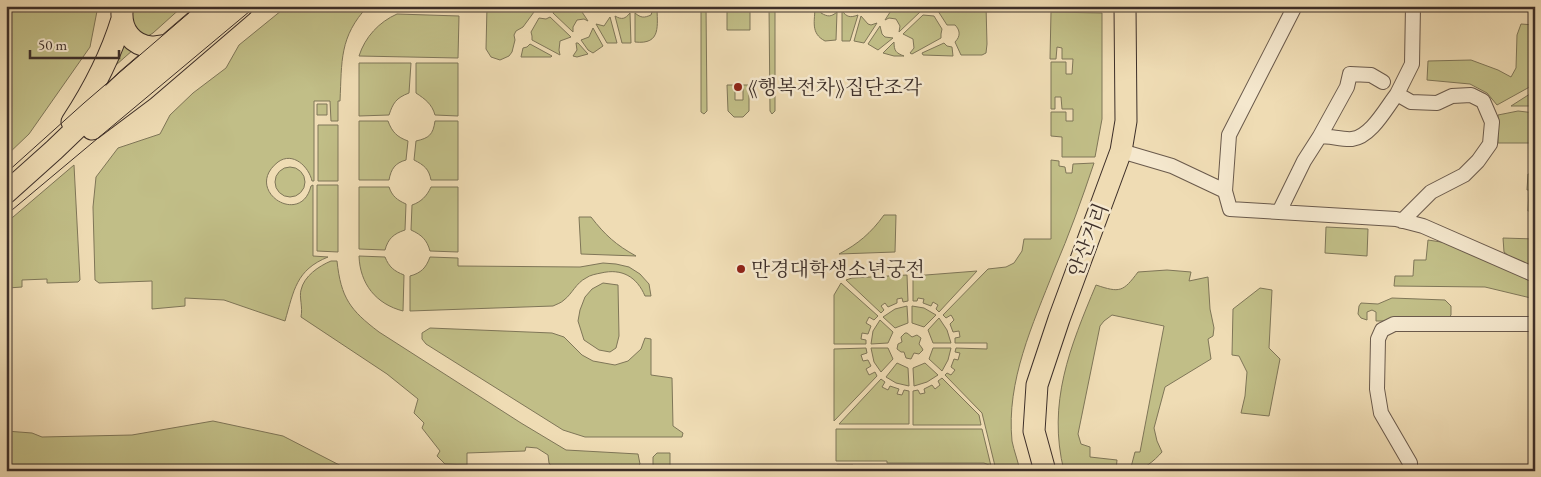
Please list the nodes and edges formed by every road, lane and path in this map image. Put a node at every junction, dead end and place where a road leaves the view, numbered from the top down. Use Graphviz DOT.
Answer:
graph roads {
  1 [pos="212,6"];
  2 [pos="242,6"];
  3 [pos="1125,6"];
  4 [pos="1295,6"];
  5 [pos="1413,6"];
  6 [pos="122,12"];
  7 [pos="167,46"];
  8 [pos="1383,82"];
  9 [pos="1396,94"];
  10 [pos="1320,136"];
  11 [pos="54,150"];
  12 [pos="1122,151"];
  13 [pos="1226,191"];
  14 [pos="6,193"];
  15 [pos="1279,212"];
  16 [pos="1402,221"];
  17 [pos="1535,275"];
  18 [pos="1535,324"];
  19 [pos="1044,471"];
  20 [pos="1410,471"];
  1 -- 7 [label="main road"];
  2 -- 11 [label="main road"];
  3 -- 12 [label="main road, 안산거리"];
  4 -- 13 [label="street"];
  5 -- 9 [label="street"];
  6 -- 7 [label="main road"];
  6 -- 11 [label="main road"];
  7 -- 11 [label="main road"];
  8 -- 10 [label="street"];
  9 -- 10 [label="street"];
  9 -- 16 [label="street"];
  10 -- 15 [label="street"];
  11 -- 14 [label="main road"];
  12 -- 13 [label="street"];
  12 -- 19 [label="main road, 안산거리"];
  13 -- 15 [label="street"];
  15 -- 16 [label="street"];
  16 -- 17 [label="street"];
  18 -- 20 [label="street"];
}
